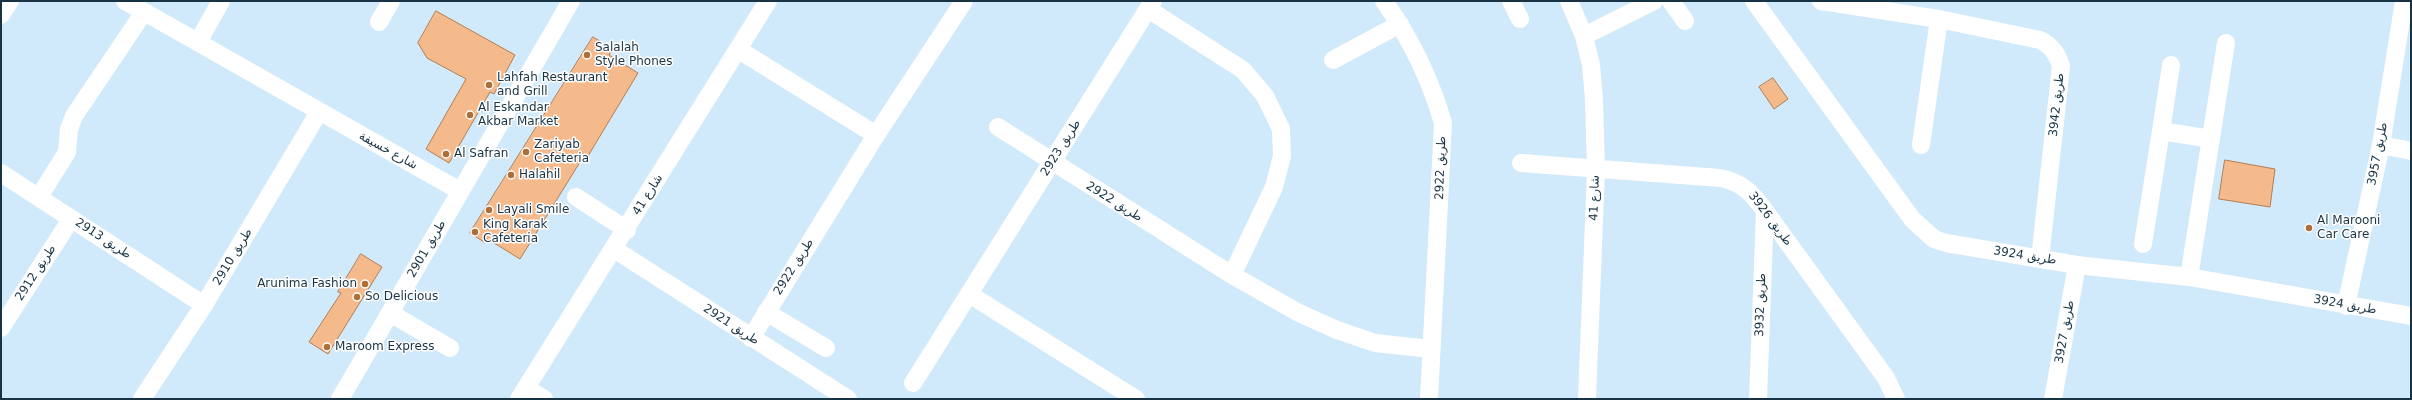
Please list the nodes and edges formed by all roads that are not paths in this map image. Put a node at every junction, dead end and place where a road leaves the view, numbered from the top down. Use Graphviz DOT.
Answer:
graph roads {
  1 [pos="10,1"];
  2 [pos="125,1"];
  3 [pos="221,1"];
  4 [pos="390,1"];
  5 [pos="571,1"];
  6 [pos="768,1"];
  7 [pos="964,1"];
  8 [pos="1384,1"];
  9 [pos="1511,1"];
  10 [pos="1569,1"];
  11 [pos="1654,1"];
  12 [pos="1671,1"];
  13 [pos="1754,1"];
  14 [pos="1821,1"];
  15 [pos="2404,1"];
  16 [pos="1151,5"];
  17 [pos="144,12"];
  18 [pos="1,15"];
  19 [pos="1520,19"];
  20 [pos="1938,19"];
  21 [pos="1685,20"];
  22 [pos="379,22"];
  23 [pos="1400,24"];
  24 [pos="1584,36"];
  25 [pos="198,42"];
  26 [pos="2226,43"];
  27 [pos="739,50"];
  28 [pos="1333,60"];
  29 [pos="2171,65"];
  30 [pos="319,112"];
  31 [pos="998,127"];
  32 [pos="2161,131"];
  33 [pos="876,135"];
  34 [pos="2210,139"];
  35 [pos="1921,145"];
  36 [pos="2381,145"];
  37 [pos="2411,151"];
  38 [pos="1052,163"];
  39 [pos="1521,163"];
  40 [pos="1596,170"];
  41 [pos="1,173"];
  42 [pos="460,191"];
  43 [pos="39,197"];
  44 [pos="576,197"];
  45 [pos="1765,211"];
  46 [pos="71,219"];
  47 [pos="626,230"];
  48 [pos="2142,244"];
  49 [pos="614,249"];
  50 [pos="2040,259"];
  51 [pos="2077,265"];
  52 [pos="1232,275"];
  53 [pos="2189,277"];
  54 [pos="970,294"];
  55 [pos="204,305"];
  56 [pos="2346,306"];
  57 [pos="766,312"];
  58 [pos="390,313"];
  59 [pos="2411,316"];
  60 [pos="1,328"];
  61 [pos="750,338"];
  62 [pos="450,348"];
  63 [pos="826,348"];
  64 [pos="1431,350"];
  65 [pos="913,383"];
  66 [pos="522,393"];
  67 [pos="348,396"];
  68 [pos="142,399"];
  69 [pos="544,399"];
  70 [pos="848,399"];
  71 [pos="1136,399"];
  72 [pos="1429,399"];
  73 [pos="1587,399"];
  74 [pos="1758,399"];
  75 [pos="1896,399"];
  76 [pos="2053,399"];
  1 -- 18 [label="street"];
  2 -- 17 [label="street, شارع خسيفة"];
  3 -- 25 [label="street"];
  4 -- 22 [label="street"];
  5 -- 42 [label="street"];
  6 -- 27 [label="street, شارع 41"];
  7 -- 33 [label="street, طريق 2922"];
  8 -- 23 [label="street, طريق 2922"];
  9 -- 19 [label="street"];
  10 -- 24 [label="street, شارع 41"];
  11 -- 24 [label="street"];
  12 -- 21 [label="street"];
  13 -- 50 [label="street, طريق 3924"];
  14 -- 20 [label="street, طريق 3942"];
  15 -- 36 [label="street, طريق 3957"];
  16 -- 38 [label="street, طريق 2923"];
  16 -- 52 [label="street"];
  17 -- 25 [label="street, شارع خسيفة"];
  17 -- 43 [label="street"];
  20 -- 35 [label="street"];
  20 -- 50 [label="street, طريق 3942"];
  23 -- 28 [label="street"];
  23 -- 64 [label="street, طريق 2922"];
  24 -- 40 [label="street, شارع 41"];
  25 -- 30 [label="street, شارع خسيفة"];
  26 -- 34 [label="street"];
  27 -- 33 [label="street"];
  27 -- 47 [label="street, شارع 41"];
  29 -- 32 [label="street"];
  30 -- 42 [label="street, شارع خسيفة"];
  30 -- 55 [label="street, طريق 2910"];
  31 -- 38 [label="street, طريق 2922"];
  32 -- 34 [label="street"];
  32 -- 48 [label="street"];
  33 -- 57 [label="street, طريق 2922"];
  34 -- 53 [label="street"];
  36 -- 37 [label="street"];
  36 -- 56 [label="street, طريق 3957"];
  38 -- 52 [label="street, طريق 2922"];
  38 -- 54 [label="street, طريق 2923"];
  39 -- 40 [label="street, طريق 3926"];
  40 -- 45 [label="street, طريق 3926"];
  40 -- 73 [label="street, شارع 41"];
  41 -- 43 [label="street, طريق 2913"];
  42 -- 58 [label="street, طريق 2901"];
  43 -- 46 [label="street, طريق 2913"];
  44 -- 47 [label="street"];
  45 -- 74 [label="street, طريق 3932"];
  45 -- 75 [label="street, طريق 3926"];
  46 -- 55 [label="street, طريق 2913"];
  46 -- 60 [label="street, طريق 2912"];
  47 -- 49 [label="street, شارع 41"];
  49 -- 61 [label="street, طريق 2921"];
  49 -- 66 [label="street, شارع 41"];
  50 -- 51 [label="street, طريق 3924"];
  51 -- 53 [label="street, طريق 3924"];
  51 -- 76 [label="street, طريق 3927"];
  52 -- 64 [label="street, طريق 2922"];
  53 -- 56 [label="street, طريق 3924"];
  54 -- 65 [label="street, طريق 2923"];
  54 -- 71 [label="street"];
  55 -- 68 [label="street, طريق 2910"];
  56 -- 59 [label="street, طريق 3924"];
  57 -- 61 [label="street, طريق 2922"];
  57 -- 63 [label="street"];
  58 -- 62 [label="street"];
  58 -- 67 [label="street, طريق 2901"];
  61 -- 70 [label="street, طريق 2921"];
  64 -- 72 [label="street, طريق 2922"];
  66 -- 69 [label="street"];
}
